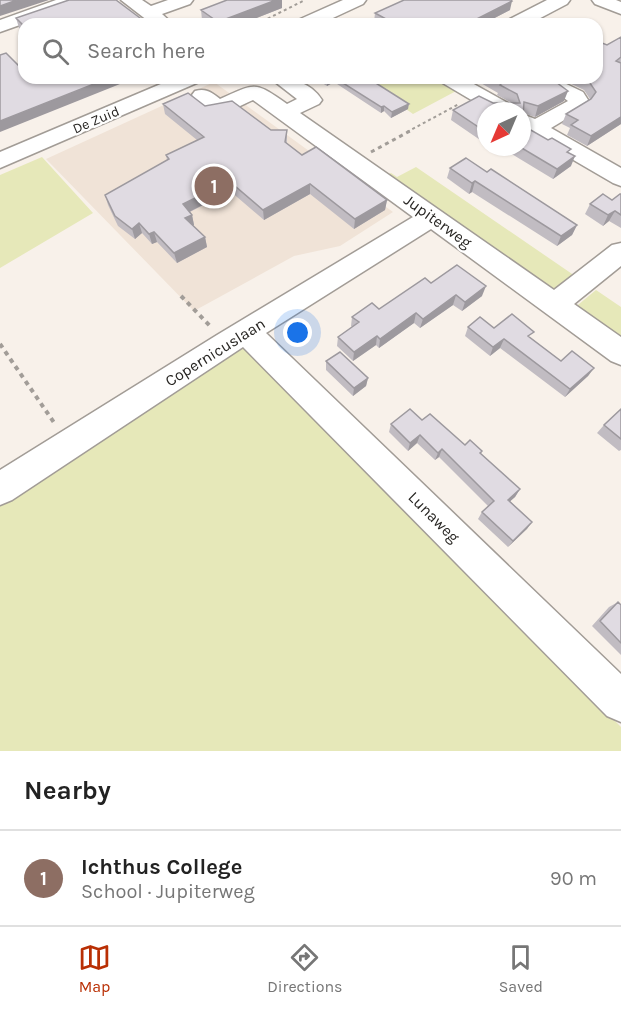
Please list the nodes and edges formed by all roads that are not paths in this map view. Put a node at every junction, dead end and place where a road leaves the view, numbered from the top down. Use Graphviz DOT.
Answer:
graph roads {
  1 [pos="73,0"];
  2 [pos="130,0"];
  3 [pos="184,0"];
  4 [pos="357,0"];
  5 [pos="561,0"];
  6 [pos="601,0"];
  7 [pos="621,9"];
  8 [pos="330,11"];
  9 [pos="148,13"];
  10 [pos="22,18"];
  11 [pos="155,18"];
  12 [pos="317,18"];
  13 [pos="342,18"];
  14 [pos="526,18"];
  15 [pos="18,20"];
  16 [pos="0,26"];
  17 [pos="289,84"];
  18 [pos="458,84"];
  19 [pos="197,87"];
  20 [pos="560,87"];
  21 [pos="490,102"];
  22 [pos="286,112"];
  23 [pos="531,124"];
  24 [pos="531,127"];
  25 [pos="0,161"];
  26 [pos="618,172"];
  27 [pos="432,217"];
  28 [pos="621,252"];
  29 [pos="554,305"];
  30 [pos="237,338"];
  31 [pos="621,353"];
  32 [pos="0,489"];
  33 [pos="621,702"];
  1 -- 10 [label="street"];
  2 -- 9 [label="street"];
  3 -- 9 [label="street"];
  4 -- 8 [label="street"];
  5 -- 14 [label="street"];
  6 -- 7 [label="street"];
  8 -- 12 [label="street"];
  8 -- 13 [label="street"];
  9 -- 11 [label="street"];
  15 -- 16 [label="street"];
  17 -- 22 [label="street"];
  18 -- 21 [label="street"];
  19 -- 22 [label="street, Jupiterweg"];
  19 -- 25 [label="street, De Zuid"];
  20 -- 23 [label="street"];
  22 -- 27 [label="street, Jupiterweg"];
  24 -- 26 [label="street"];
  27 -- 29 [label="street, Jupiterweg"];
  27 -- 30 [label="street, Copernicuslaan"];
  28 -- 29 [label="street"];
  29 -- 31 [label="street, Jupiterweg"];
  30 -- 32 [label="street, Copernicuslaan"];
  30 -- 33 [label="street, Lunaweg"];
}
